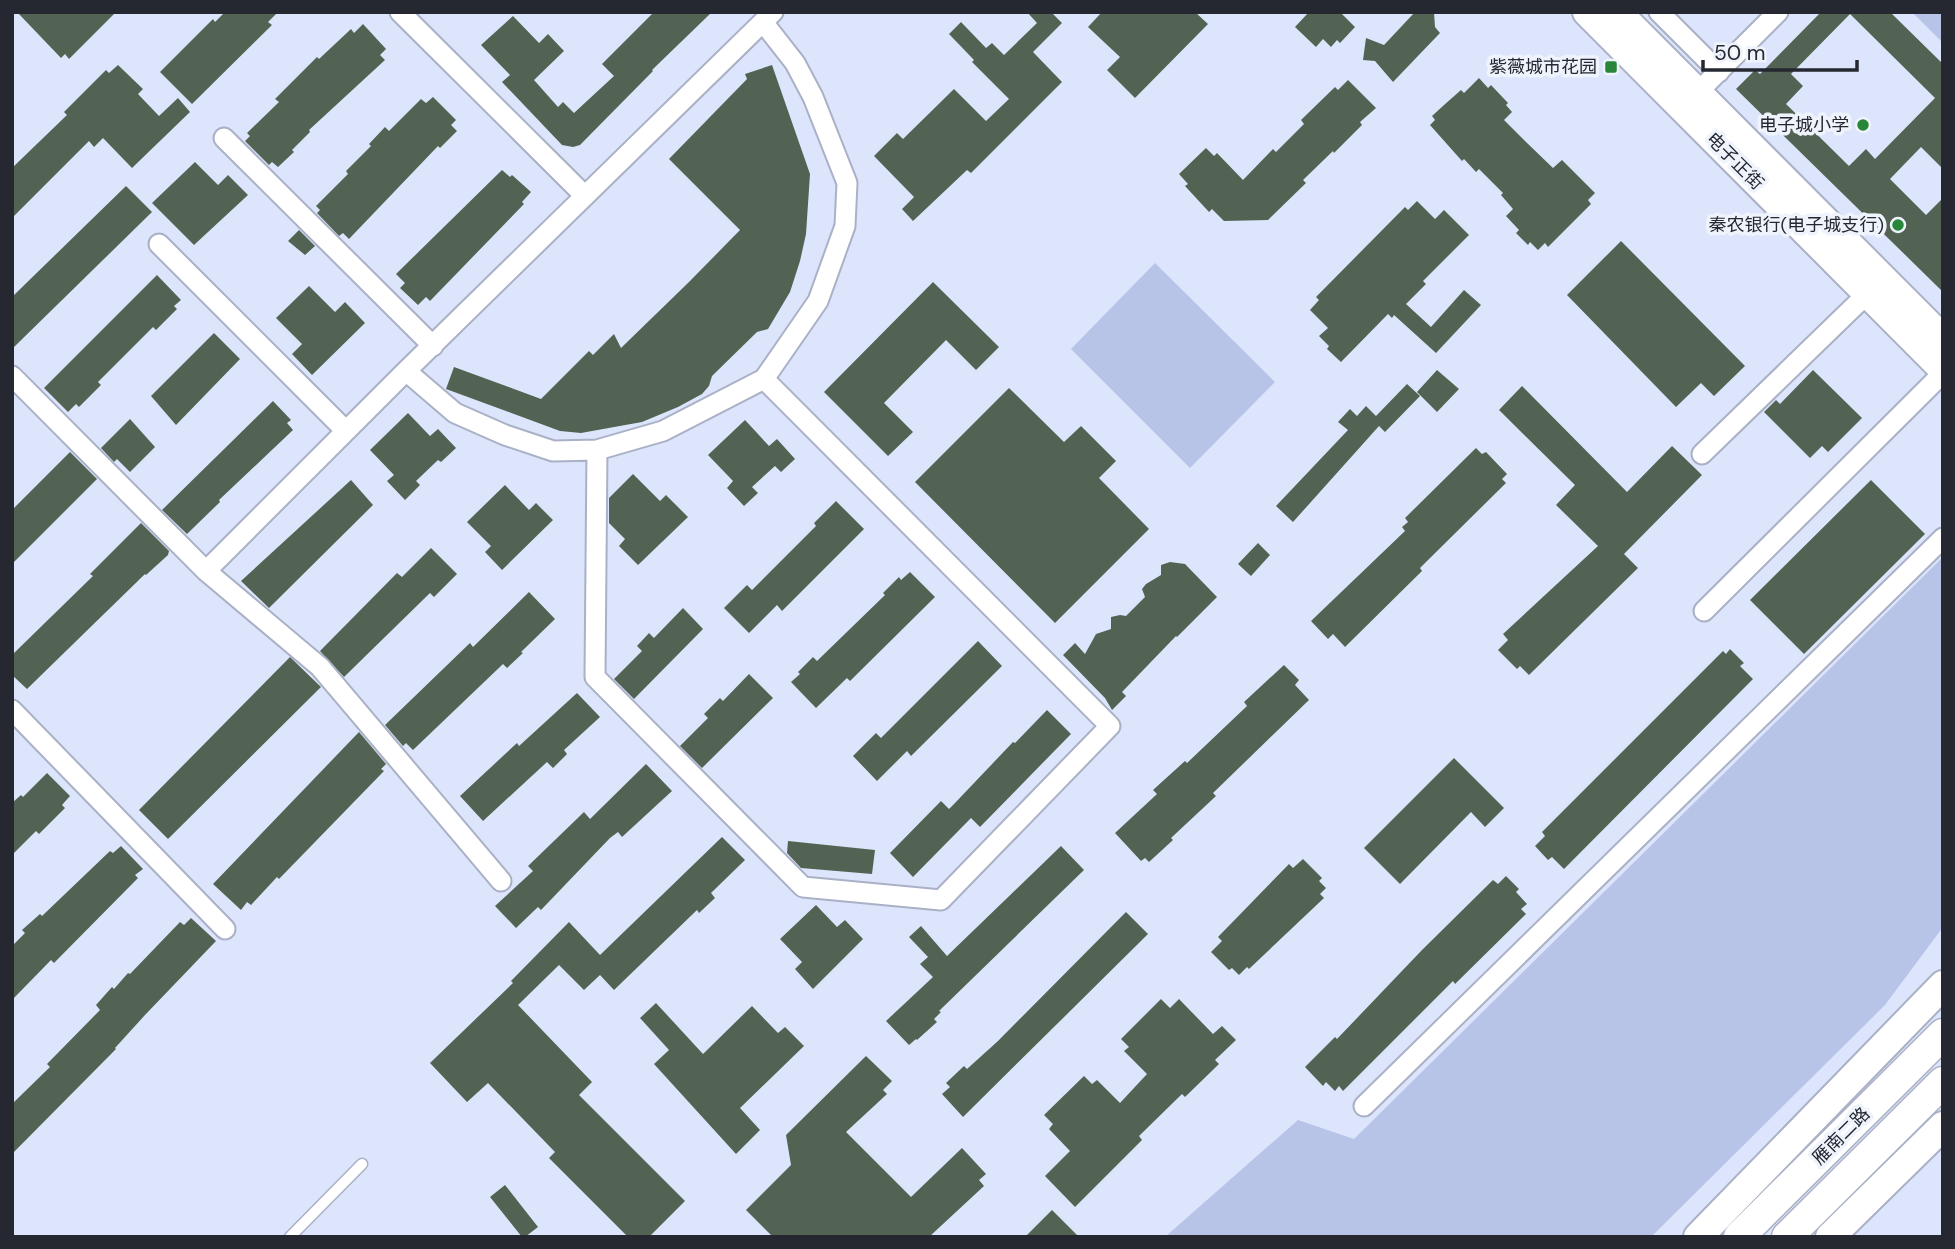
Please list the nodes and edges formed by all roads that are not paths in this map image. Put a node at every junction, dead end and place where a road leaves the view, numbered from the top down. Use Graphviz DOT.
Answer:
graph roads {
  1 [pos="400,12"];
  2 [pos="1587,12"];
  3 [pos="1617,12"];
  4 [pos="1659,12"];
  5 [pos="1778,12"];
  6 [pos="768,17"];
  7 [pos="1719,72"];
  8 [pos="1690,101"];
  9 [pos="224,138"];
  10 [pos="585,196"];
  11 [pos="159,244"];
  12 [pos="1867,294"];
  13 [pos="1943,339"];
  14 [pos="433,346"];
  15 [pos="406,371"];
  16 [pos="1943,371"];
  17 [pos="12,376"];
  18 [pos="764,379"];
  19 [pos="346,431"];
  20 [pos="597,450"];
  21 [pos="1702,454"];
  22 [pos="1943,538"];
  23 [pos="206,571"];
  24 [pos="1704,611"];
  25 [pos="12,710"];
  26 [pos="501,881"];
  27 [pos="225,929"];
  28 [pos="1943,985"];
  29 [pos="1943,1034"];
  30 [pos="1943,1082"];
  31 [pos="1364,1106"];
  32 [pos="1943,1125"];
  33 [pos="362,1164"];
  34 [pos="290,1237"];
  35 [pos="1698,1237"];
  36 [pos="1739,1237"];
  37 [pos="1787,1237"];
  38 [pos="1830,1237"];
  1 -- 10 [label="street"];
  2 -- 8 [label="main road, 电子正街"];
  3 -- 8 [label="main road, 电子正街"];
  4 -- 7 [label="street"];
  5 -- 7 [label="street"];
  6 -- 10 [label="street"];
  6 -- 18 [label="street"];
  7 -- 8 [label="street"];
  8 -- 12 [label="main road, 电子正街"];
  8 -- 13 [label="main road, 电子正街"];
  9 -- 14 [label="street"];
  10 -- 14 [label="street"];
  11 -- 19 [label="street"];
  12 -- 16 [label="main road, 电子正街"];
  12 -- 21 [label="street"];
  14 -- 15 [label="street"];
  15 -- 19 [label="street"];
  15 -- 20 [label="street"];
  16 -- 24 [label="street"];
  17 -- 23 [label="street"];
  18 -- 20 [label="street"];
  18 -- 20 [label="street"];
  19 -- 23 [label="street"];
  22 -- 31 [label="street"];
  23 -- 26 [label="street"];
  25 -- 27 [label="street"];
  28 -- 35 [label="main road"];
  29 -- 36 [label="main road, 雁南二路"];
  30 -- 37 [label="main road, 雁南二路"];
  32 -- 38 [label="main road"];
  33 -- 34 [label="lane"];
}
